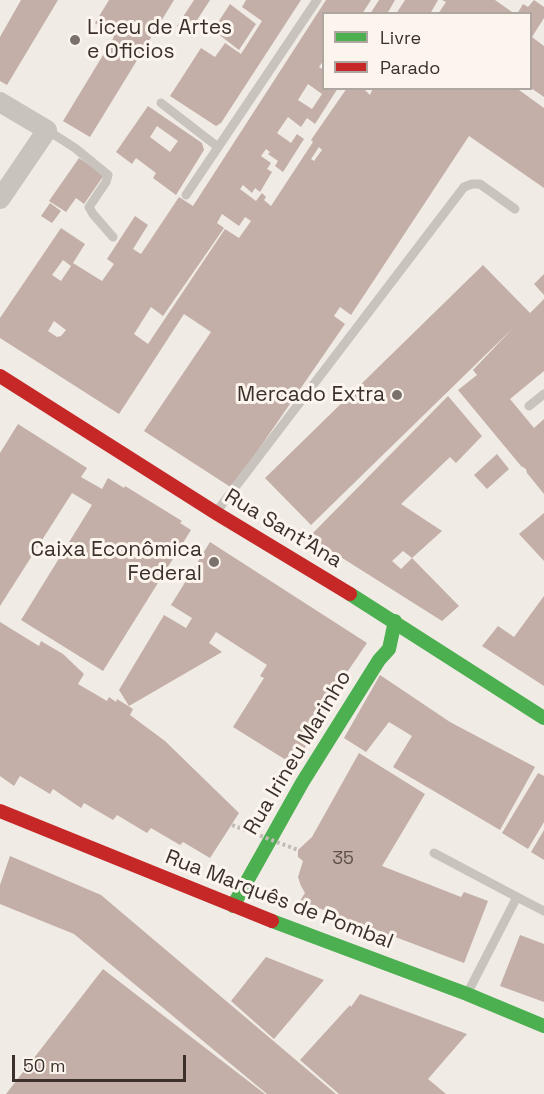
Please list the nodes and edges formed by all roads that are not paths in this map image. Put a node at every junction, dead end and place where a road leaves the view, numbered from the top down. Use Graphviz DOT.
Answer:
graph roads {
  1 [pos="317,0"];
  2 [pos="0,102"];
  3 [pos="161,103"];
  4 [pos="47,130"];
  5 [pos="218,147"];
  6 [pos="186,195"];
  7 [pos="0,199"];
  8 [pos="515,209"];
  9 [pos="113,237"];
  10 [pos="0,376"];
  11 [pos="544,394"];
  12 [pos="529,406"];
  13 [pos="216,513"];
  14 [pos="394,621"];
  15 [pos="544,718"];
  16 [pos="0,811"];
  17 [pos="434,853"];
  18 [pos="517,897"];
  19 [pos="233,906"];
  20 [pos="544,911"];
  21 [pos="467,994"];
  22 [pos="544,1026"];
  1 -- 5 [label="lane"];
  2 -- 4 [label="street"];
  3 -- 5 [label="lane"];
  4 -- 7 [label="street"];
  4 -- 9 [label="lane"];
  5 -- 6 [label="lane"];
  8 -- 13 [label="lane"];
  10 -- 13 [label="street, Rua Sant'Ana"];
  11 -- 12 [label="lane"];
  13 -- 14 [label="street, Rua Sant'Ana"];
  14 -- 15 [label="street, Rua Sant'Ana"];
  14 -- 19 [label="street, Rua Irineu Marinho"];
  16 -- 19 [label="street, Rua Marquês de Pombal"];
  17 -- 18 [label="lane"];
  18 -- 20 [label="lane"];
  18 -- 21 [label="lane"];
  19 -- 21 [label="street, Rua Marquês de Pombal"];
  21 -- 22 [label="street, Rua Marquês de Pombal"];
}
